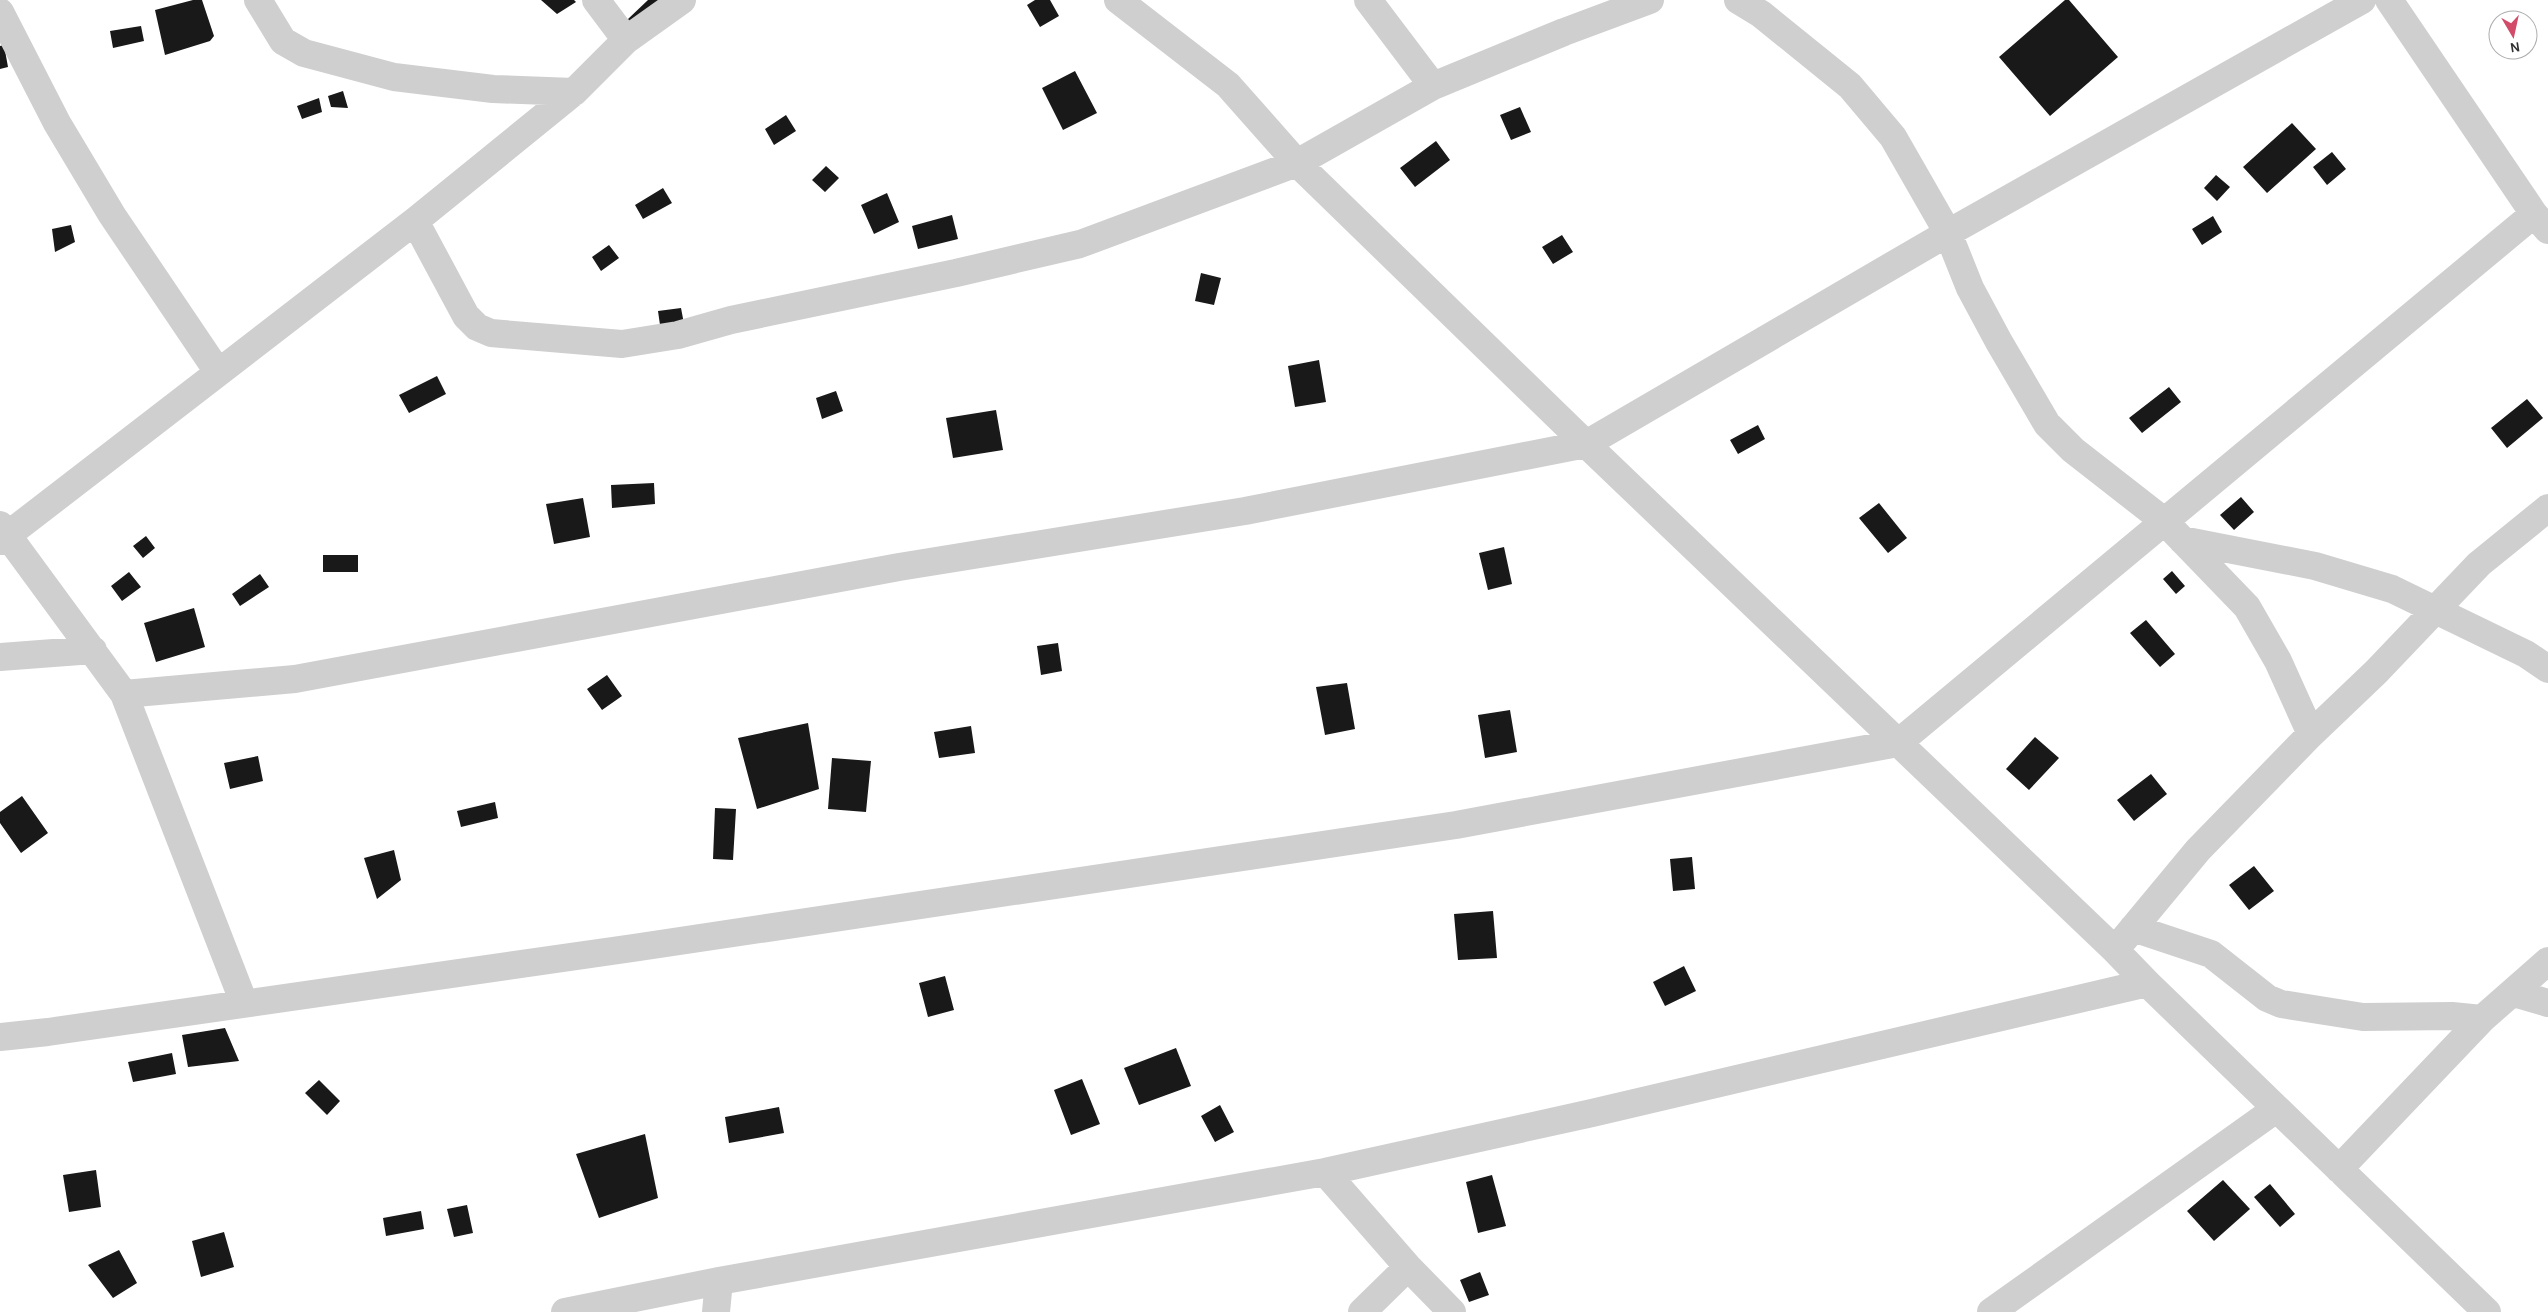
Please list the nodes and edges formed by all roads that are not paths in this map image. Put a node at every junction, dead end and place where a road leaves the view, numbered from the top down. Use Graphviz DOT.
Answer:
graph roads {
  1 [pos="258,0"];
  2 [pos="596,0"];
  3 [pos="682,0"];
  4 [pos="1118,0"];
  5 [pos="1368,0"];
  6 [pos="1650,0"];
  7 [pos="1738,0"];
  8 [pos="2362,0"];
  9 [pos="2389,0"];
  10 [pos="3,10"];
  11 [pos="626,40"];
  12 [pos="1433,86"];
  13 [pos="574,92"];
  14 [pos="1297,163"];
  15 [pos="415,220"];
  16 [pos="2541,222"];
  17 [pos="1948,233"];
  18 [pos="218,372"];
  19 [pos="1586,444"];
  20 [pos="2548,508"];
  21 [pos="2173,530"];
  22 [pos="2,534"];
  23 [pos="2436,610"];
  24 [pos="93,650"];
  25 [pos="0,656"];
  26 [pos="2548,669"];
  27 [pos="124,694"];
  28 [pos="2311,734"];
  29 [pos="1898,743"];
  30 [pos="2133,928"];
  31 [pos="2115,950"];
  32 [pos="2548,961"];
  33 [pos="2147,984"];
  34 [pos="2514,994"];
  35 [pos="244,1002"];
  36 [pos="2548,1003"];
  37 [pos="2482,1019"];
  38 [pos="0,1037"];
  39 [pos="2276,1109"];
  40 [pos="2338,1169"];
  41 [pos="1325,1172"];
  42 [pos="1408,1267"];
  43 [pos="719,1281"];
  44 [pos="565,1312"];
  45 [pos="716,1312"];
  46 [pos="1362,1312"];
  47 [pos="1452,1312"];
  48 [pos="1991,1312"];
  49 [pos="2487,1312"];
  1 -- 13 [label="street"];
  2 -- 11 [label="street"];
  3 -- 11 [label="street"];
  4 -- 14 [label="street"];
  5 -- 12 [label="street"];
  6 -- 12 [label="street"];
  7 -- 17 [label="street"];
  8 -- 17 [label="street"];
  9 -- 16 [label="street"];
  10 -- 18 [label="street"];
  11 -- 13 [label="street"];
  12 -- 14 [label="street"];
  13 -- 15 [label="street"];
  14 -- 15 [label="street"];
  14 -- 19 [label="street"];
  15 -- 18 [label="street"];
  16 -- 21 [label="street"];
  17 -- 19 [label="street"];
  17 -- 21 [label="street"];
  18 -- 22 [label="street"];
  19 -- 27 [label="street"];
  19 -- 29 [label="street"];
  20 -- 23 [label="street"];
  21 -- 23 [label="street"];
  21 -- 28 [label="street"];
  21 -- 29 [label="street"];
  22 -- 24 [label="street"];
  23 -- 26 [label="street"];
  23 -- 28 [label="street"];
  24 -- 25 [label="street"];
  24 -- 27 [label="street"];
  27 -- 35 [label="street"];
  28 -- 30 [label="street"];
  29 -- 31 [label="street"];
  29 -- 35 [label="street"];
  30 -- 31 [label="street"];
  30 -- 37 [label="street"];
  31 -- 33 [label="street"];
  32 -- 34 [label="street"];
  33 -- 39 [label="street"];
  33 -- 41 [label="street"];
  34 -- 36 [label="street"];
  34 -- 37 [label="street"];
  35 -- 38 [label="street"];
  37 -- 40 [label="street"];
  39 -- 40 [label="street"];
  39 -- 48 [label="street"];
  40 -- 49 [label="street"];
  41 -- 42 [label="street"];
  41 -- 43 [label="street"];
  42 -- 46 [label="street"];
  42 -- 47 [label="street"];
  43 -- 44 [label="street"];
  43 -- 45 [label="street"];
}
